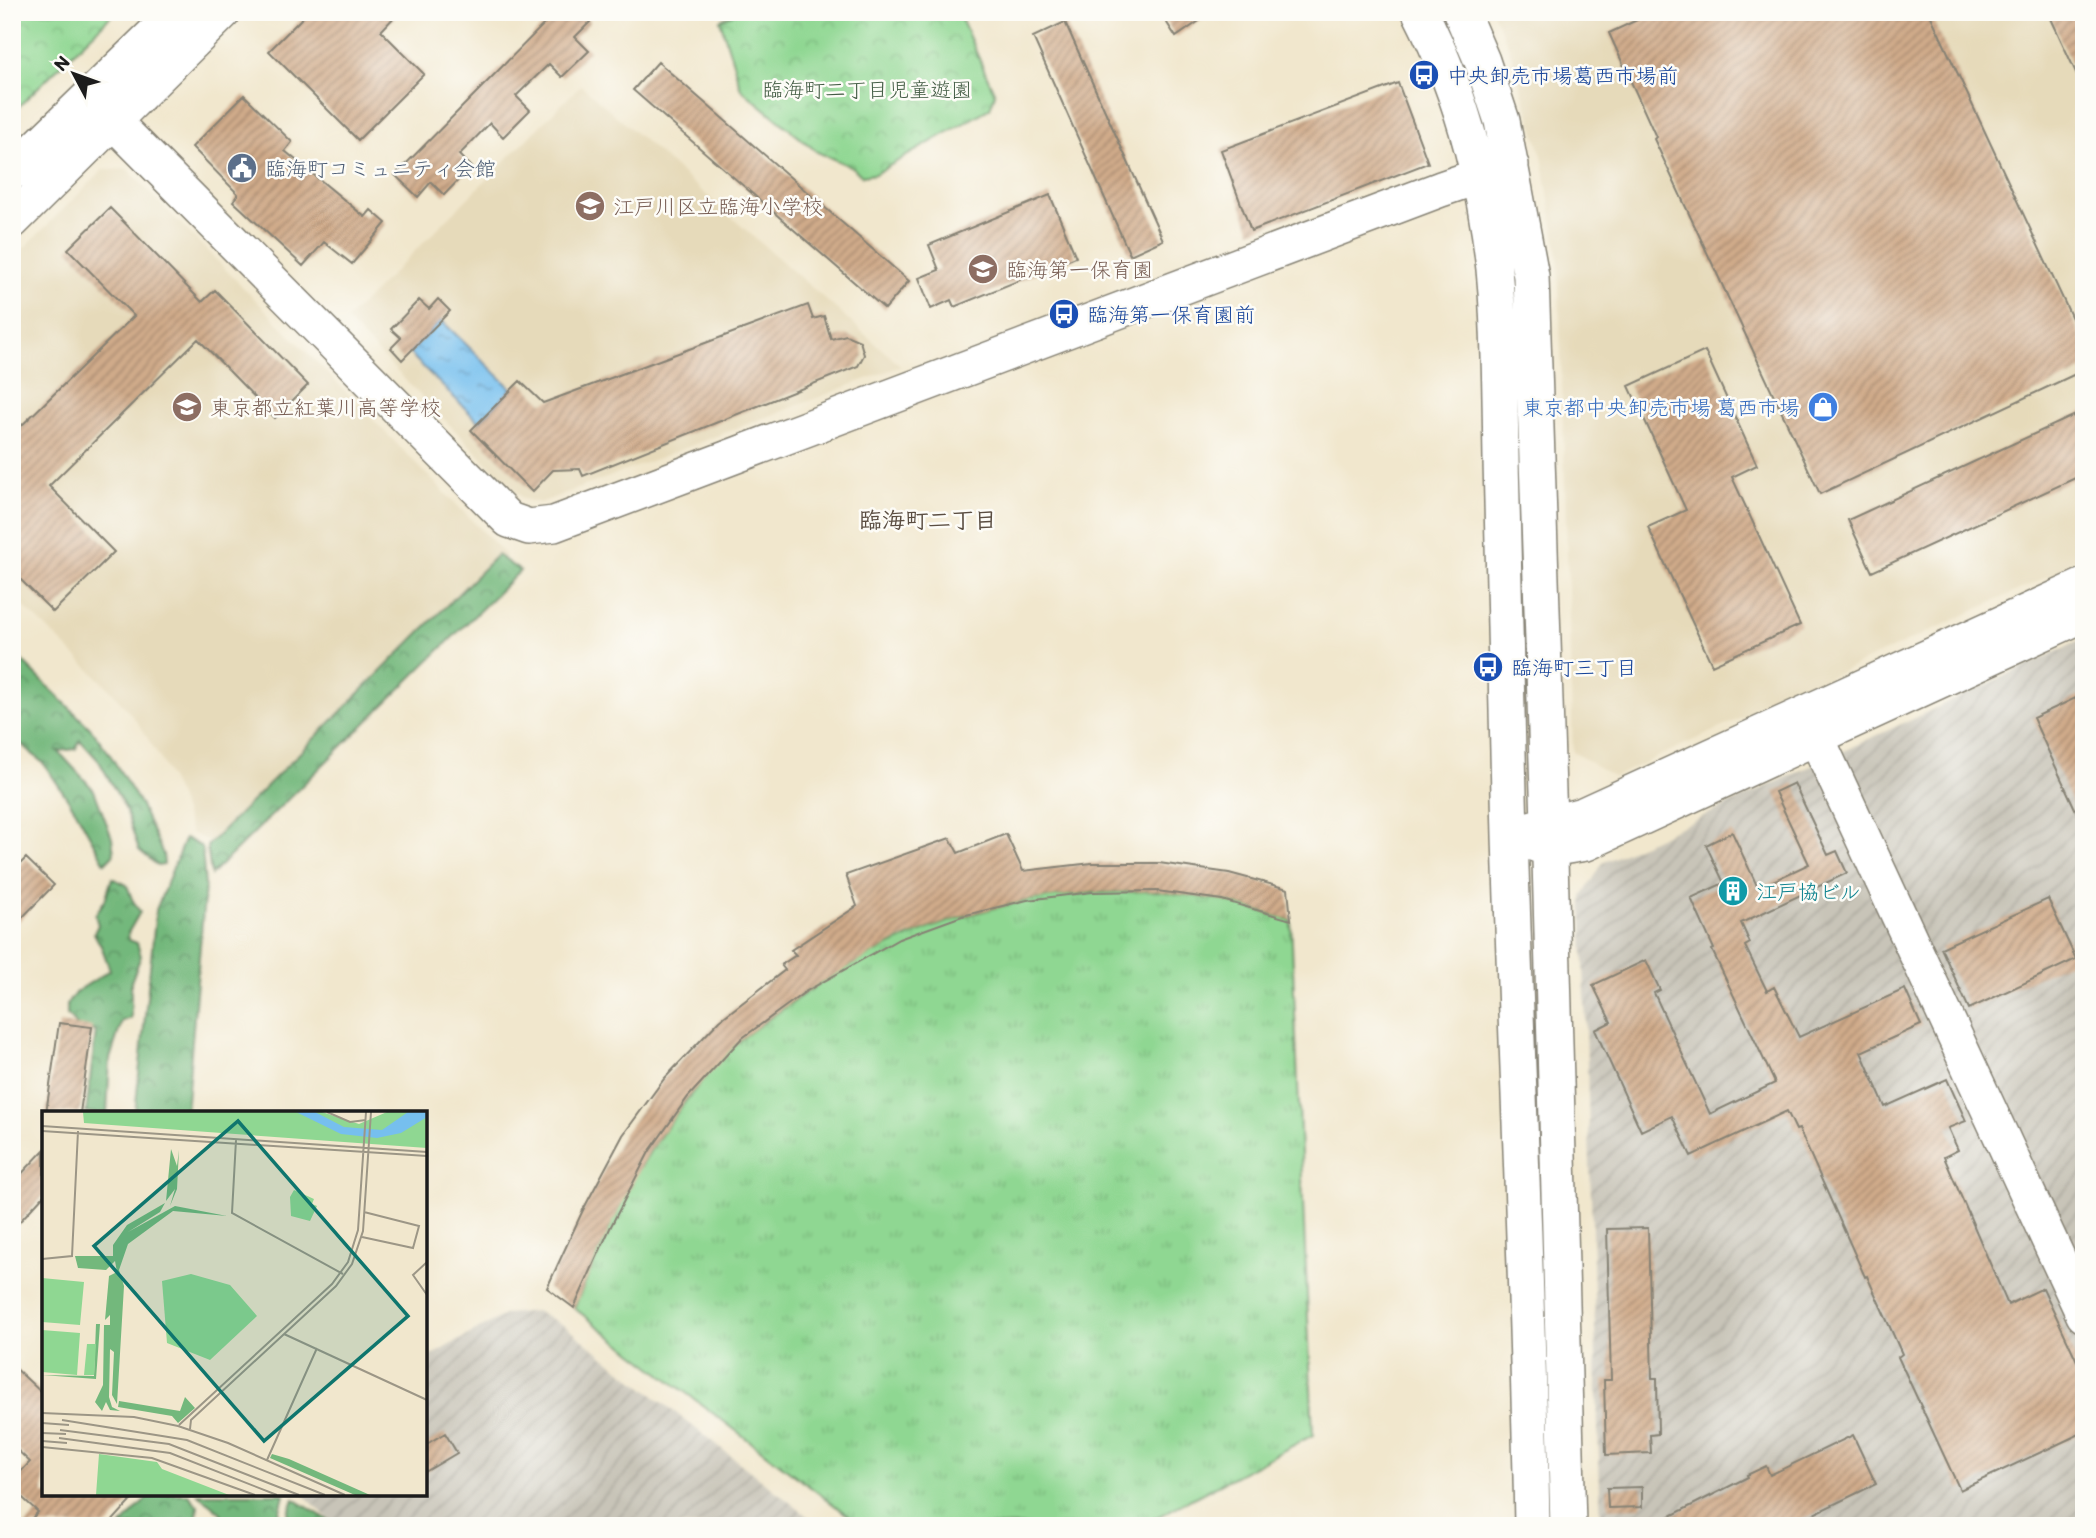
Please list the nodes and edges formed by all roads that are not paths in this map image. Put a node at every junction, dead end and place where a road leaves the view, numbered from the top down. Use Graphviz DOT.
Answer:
graph roads {
  1 [pos="177,12"];
  2 [pos="223,12"];
  3 [pos="1420,12"];
  4 [pos="1461,12"];
  5 [pos="101,109"];
  6 [pos="1511,165"];
  7 [pos="12,173"];
  8 [pos="1477,177"];
  9 [pos="12,221"];
  10 [pos="2084,586"];
  11 [pos="2084,614"];
  12 [pos="1811,726"];
  13 [pos="1510,835"];
  14 [pos="1549,836"];
  15 [pos="1559,1212"];
  16 [pos="1522,1217"];
  17 [pos="2084,1315"];
  18 [pos="1532,1526"];
  19 [pos="1568,1526"];
  1 -- 5 [label="street"];
  2 -- 5 [label="street"];
  3 -- 8 [label="street"];
  4 -- 6 [label="street"];
  5 -- 7 [label="street"];
  5 -- 8 [label="street"];
  5 -- 9 [label="street"];
  6 -- 8 [label="street"];
  6 -- 14 [label="street"];
  8 -- 13 [label="street"];
  10 -- 12 [label="street"];
  11 -- 12 [label="street"];
  12 -- 14 [label="street"];
  12 -- 17 [label="street"];
  13 -- 14 [label="street"];
  13 -- 16 [label="street"];
  14 -- 15 [label="street"];
  15 -- 16 [label="street"];
  15 -- 19 [label="street"];
  16 -- 18 [label="street"];
}
